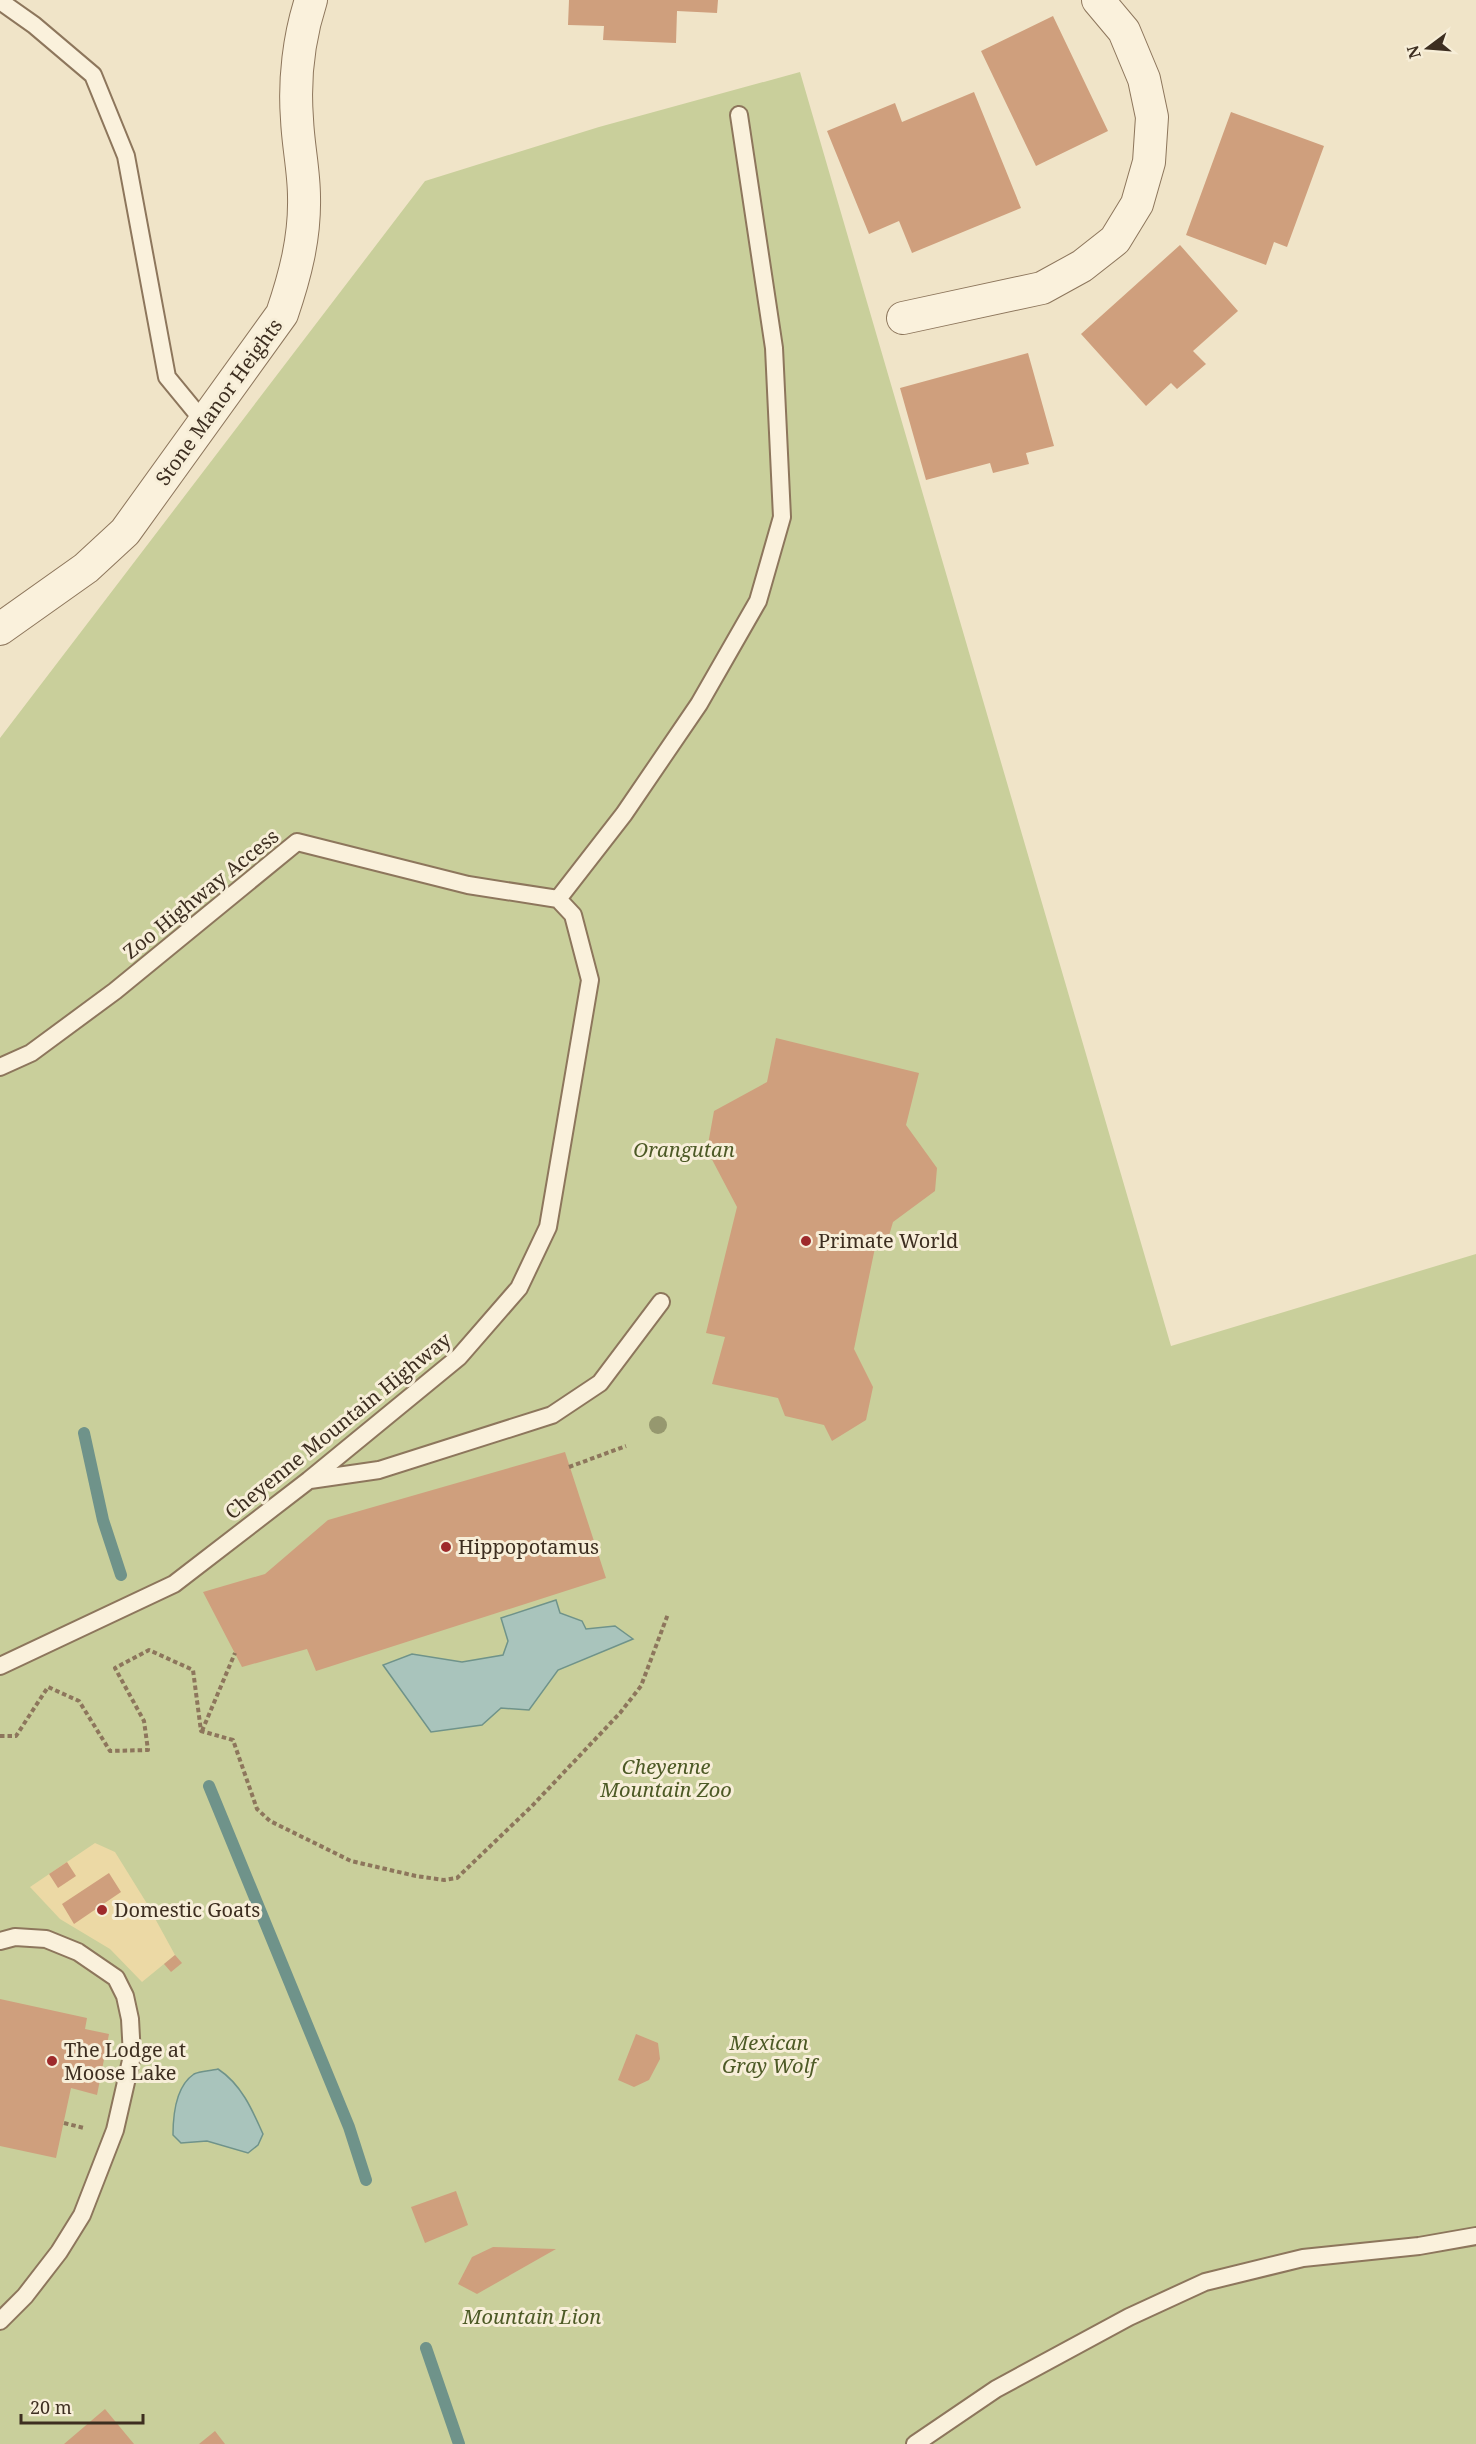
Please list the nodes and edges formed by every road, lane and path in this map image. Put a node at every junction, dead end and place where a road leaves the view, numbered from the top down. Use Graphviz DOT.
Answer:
graph roads {
  1 [pos="0,0"];
  2 [pos="311,0"];
  3 [pos="1098,0"];
  4 [pos="739,115"];
  5 [pos="903,318"];
  6 [pos="204,422"];
  7 [pos="0,629"];
  8 [pos="558,899"];
  9 [pos="0,1068"];
  10 [pos="661,1302"];
  11 [pos="626,1446"];
  12 [pos="569,1467"];
  13 [pos="309,1480"];
  14 [pos="668,1614"];
  15 [pos="235,1653"];
  16 [pos="0,1666"];
  17 [pos="201,1731"];
  18 [pos="0,1736"];
  19 [pos="0,1941"];
  20 [pos="64,2123"];
  21 [pos="87,2128"];
  22 [pos="1476,2236"];
  23 [pos="0,2321"];
  24 [pos="915,2444"];
  1 -- 6 [label="lane"];
  2 -- 6 [label="street, Stone Manor Heights"];
  3 -- 5 [label="street"];
  4 -- 8 [label="lane"];
  6 -- 7 [label="street, Stone Manor Heights"];
  8 -- 9 [label="lane, Zoo Highway Access"];
  8 -- 13 [label="lane, Cheyenne Mountain Highway"];
  10 -- 13 [label="lane"];
  11 -- 12 [label="path"];
  13 -- 16 [label="lane, Cheyenne Mountain Highway"];
  14 -- 17 [label="path"];
  15 -- 17 [label="path"];
  17 -- 18 [label="path"];
  19 -- 23 [label="lane"];
  20 -- 21 [label="path"];
  22 -- 24 [label="lane"];
}
